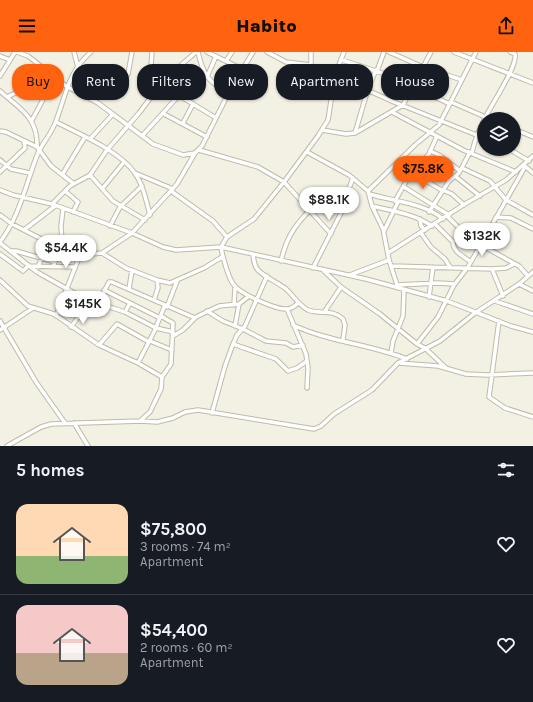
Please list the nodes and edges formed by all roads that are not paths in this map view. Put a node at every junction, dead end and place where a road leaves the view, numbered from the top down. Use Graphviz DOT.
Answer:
graph roads {
  1 [pos="16,52"];
  2 [pos="74,52"];
  3 [pos="91,52"];
  4 [pos="132,52"];
  5 [pos="151,52"];
  6 [pos="155,52"];
  7 [pos="197,52"];
  8 [pos="207,52"];
  9 [pos="232,52"];
  10 [pos="253,52"];
  11 [pos="267,52"];
  12 [pos="311,52"];
  13 [pos="344,52"];
  14 [pos="384,52"];
  15 [pos="389,52"];
  16 [pos="431,52"];
  17 [pos="454,52"];
  18 [pos="476,52"];
  19 [pos="510,52"];
  20 [pos="0,56"];
  21 [pos="216,56"];
  22 [pos="10,60"];
  23 [pos="342,60"];
  24 [pos="472,60"];
  25 [pos="226,61"];
  26 [pos="38,64"];
  27 [pos="77,64"];
  28 [pos="81,64"];
  29 [pos="151,64"];
  30 [pos="183,64"];
  31 [pos="201,64"];
  32 [pos="232,64"];
  33 [pos="245,64"];
  34 [pos="303,64"];
  35 [pos="311,64"];
  36 [pos="340,64"];
  37 [pos="416,64"];
  38 [pos="425,64"];
  39 [pos="129,68"];
  40 [pos="376,71"];
  41 [pos="381,73"];
  42 [pos="509,74"];
  43 [pos="0,76"];
  44 [pos="72,76"];
  45 [pos="449,76"];
  46 [pos="207,77"];
  47 [pos="373,78"];
  48 [pos="462,80"];
  49 [pos="214,83"];
  50 [pos="533,83"];
  51 [pos="66,86"];
  52 [pos="0,91"];
  53 [pos="373,91"];
  54 [pos="12,95"];
  55 [pos="7,98"];
  56 [pos="43,100"];
  57 [pos="148,100"];
  58 [pos="176,100"];
  59 [pos="186,100"];
  60 [pos="225,100"];
  61 [pos="331,100"];
  62 [pos="365,100"];
  63 [pos="406,100"];
  64 [pos="443,100"];
  65 [pos="450,103"];
  66 [pos="193,104"];
  67 [pos="403,105"];
  68 [pos="392,112"];
  69 [pos="488,112"];
  70 [pos="113,114"];
  71 [pos="164,114"];
  72 [pos="477,114"];
  73 [pos="216,118"];
  74 [pos="32,120"];
  75 [pos="442,120"];
  76 [pos="56,122"];
  77 [pos="183,123"];
  78 [pos="127,125"];
  79 [pos="322,130"];
  80 [pos="0,131"];
  81 [pos="355,132"];
  82 [pos="521,132"];
  83 [pos="430,133"];
  84 [pos="477,135"];
  85 [pos="142,136"];
  86 [pos="437,136"];
  87 [pos="86,137"];
  88 [pos="207,137"];
  89 [pos="533,137"];
  90 [pos="90,139"];
  91 [pos="24,140"];
  92 [pos="39,148"];
  93 [pos="107,150"];
  94 [pos="199,150"];
  95 [pos="430,151"];
  96 [pos="307,152"];
  97 [pos="471,152"];
  98 [pos="195,153"];
  99 [pos="521,156"];
  100 [pos="533,156"];
  101 [pos="0,160"];
  102 [pos="529,161"];
  103 [pos="124,162"];
  104 [pos="422,164"];
  105 [pos="524,166"];
  106 [pos="7,167"];
  107 [pos="461,169"];
  108 [pos="0,172"];
  109 [pos="516,172"];
  110 [pos="30,173"];
  111 [pos="134,173"];
  112 [pos="413,173"];
  113 [pos="533,173"];
  114 [pos="62,175"];
  115 [pos="90,175"];
  116 [pos="455,176"];
  117 [pos="353,178"];
  118 [pos="451,179"];
  119 [pos="284,182"];
  120 [pos="74,184"];
  121 [pos="142,186"];
  122 [pos="404,186"];
  123 [pos="494,187"];
  124 [pos="102,189"];
  125 [pos="0,190"];
  126 [pos="172,190"];
  127 [pos="65,191"];
  128 [pos="443,191"];
  129 [pos="369,192"];
  130 [pos="480,196"];
  131 [pos="24,197"];
  132 [pos="506,200"];
  133 [pos="397,201"];
  134 [pos="464,204"];
  135 [pos="54,205"];
  136 [pos="434,205"];
  137 [pos="372,206"];
  138 [pos="120,207"];
  139 [pos="63,209"];
  140 [pos="310,210"];
  141 [pos="393,211"];
  142 [pos="428,211"];
  143 [pos="73,212"];
  144 [pos="0,215"];
  145 [pos="150,215"];
  146 [pos="448,215"];
  147 [pos="533,215"];
  148 [pos="496,216"];
  149 [pos="421,219"];
  150 [pos="442,219"];
  151 [pos="145,220"];
  152 [pos="12,224"];
  153 [pos="433,225"];
  154 [pos="110,226"];
  155 [pos="533,229"];
  156 [pos="24,230"];
  157 [pos="425,230"];
  158 [pos="384,231"];
  159 [pos="421,232"];
  160 [pos="132,233"];
  161 [pos="331,234"];
  162 [pos="227,237"];
  163 [pos="0,243"];
  164 [pos="48,243"];
  165 [pos="480,247"];
  166 [pos="220,248"];
  167 [pos="60,249"];
  168 [pos="10,251"];
  169 [pos="102,253"];
  170 [pos="0,254"];
  171 [pos="388,254"];
  172 [pos="80,255"];
  173 [pos="253,255"];
  174 [pos="222,257"];
  175 [pos="41,259"];
  176 [pos="389,260"];
  177 [pos="281,261"];
  178 [pos="55,262"];
  179 [pos="471,262"];
  180 [pos="514,264"];
  181 [pos="28,266"];
  182 [pos="392,266"];
  183 [pos="38,267"];
  184 [pos="53,267"];
  185 [pos="75,267"];
  186 [pos="433,267"];
  187 [pos="450,267"];
  188 [pos="468,267"];
  189 [pos="313,268"];
  190 [pos="492,269"];
  191 [pos="132,270"];
  192 [pos="323,270"];
  193 [pos="533,272"];
  194 [pos="349,275"];
  195 [pos="267,276"];
  196 [pos="528,276"];
  197 [pos="0,280"];
  198 [pos="157,280"];
  199 [pos="177,280"];
  200 [pos="431,283"];
  201 [pos="455,284"];
  202 [pos="519,284"];
  203 [pos="397,286"];
  204 [pos="341,287"];
  205 [pos="235,288"];
  206 [pos="67,289"];
  207 [pos="129,289"];
  208 [pos="104,290"];
  209 [pos="404,290"];
  210 [pos="533,292"];
  211 [pos="250,296"];
  212 [pos="503,296"];
  213 [pos="429,297"];
  214 [pos="257,299"];
  215 [pos="154,300"];
  216 [pos="90,301"];
  217 [pos="447,301"];
  218 [pos="495,301"];
  219 [pos="98,303"];
  220 [pos="130,303"];
  221 [pos="298,303"];
  222 [pos="239,304"];
  223 [pos="166,306"];
  224 [pos="234,306"];
  225 [pos="33,308"];
  226 [pos="287,309"];
  227 [pos="207,311"];
  228 [pos="325,311"];
  229 [pos="125,312"];
  230 [pos="475,313"];
  231 [pos="533,314"];
  232 [pos="56,316"];
  233 [pos="161,317"];
  234 [pos="195,318"];
  235 [pos="0,321"];
  236 [pos="499,322"];
  237 [pos="293,325"];
  238 [pos="71,326"];
  239 [pos="235,326"];
  240 [pos="4,327"];
  241 [pos="156,328"];
  242 [pos="243,329"];
  243 [pos="0,330"];
  244 [pos="398,330"];
  245 [pos="533,332"];
  246 [pos="173,334"];
  247 [pos="343,340"];
  248 [pos="150,341"];
  249 [pos="233,344"];
  250 [pos="417,344"];
  251 [pos="99,345"];
  252 [pos="303,345"];
  253 [pos="425,348"];
  254 [pos="172,350"];
  255 [pos="391,353"];
  256 [pos="407,359"];
  257 [pos="307,361"];
  258 [pos="138,363"];
  259 [pos="398,363"];
  260 [pos="446,368"];
  261 [pos="533,373"];
  262 [pos="491,374"];
  263 [pos="162,377"];
  264 [pos="306,388"];
  265 [pos="212,412"];
  266 [pos="533,417"];
  267 [pos="141,421"];
  268 [pos="65,423"];
  269 [pos="74,423"];
  270 [pos="7,446"];
  271 [pos="88,446"];
  1 -- 22 [label="street"];
  1 -- 26 [label="street"];
  2 -- 27 [label="street"];
  3 -- 28 [label="street"];
  4 -- 39 [label="street"];
  5 -- 6 [label="street"];
  5 -- 29 [label="street"];
  7 -- 30 [label="street"];
  7 -- 31 [label="street"];
  8 -- 21 [label="street"];
  9 -- 25 [label="street"];
  10 -- 33 [label="street"];
  11 -- 34 [label="street"];
  12 -- 35 [label="street"];
  13 -- 23 [label="street"];
  14 -- 40 [label="street"];
  15 -- 37 [label="street"];
  16 -- 38 [label="street"];
  17 -- 24 [label="street"];
  18 -- 24 [label="street"];
  19 -- 42 [label="street"];
  20 -- 22 [label="street"];
  21 -- 25 [label="street"];
  21 -- 46 [label="street"];
  22 -- 43 [label="street"];
  23 -- 36 [label="street"];
  23 -- 40 [label="street"];
  24 -- 42 [label="street"];
  24 -- 48 [label="street"];
  25 -- 32 [label="street"];
  40 -- 41 [label="street"];
  40 -- 47 [label="street"];
  42 -- 50 [label="street"];
  42 -- 69 [label="street"];
  44 -- 51 [label="street"];
  45 -- 48 [label="street"];
  46 -- 49 [label="street"];
  48 -- 65 [label="street"];
  51 -- 70 [label="street"];
  51 -- 76 [label="street"];
  52 -- 55 [label="street"];
  53 -- 67 [label="street"];
  54 -- 55 [label="street"];
  55 -- 74 [label="street"];
  56 -- 74 [label="street"];
  57 -- 78 [label="street"];
  58 -- 71 [label="street"];
  59 -- 66 [label="street"];
  60 -- 73 [label="street"];
  61 -- 79 [label="street"];
  62 -- 81 [label="street"];
  63 -- 67 [label="street"];
  64 -- 65 [label="street"];
  65 -- 72 [label="street"];
  65 -- 75 [label="street"];
  66 -- 73 [label="street"];
  66 -- 77 [label="street"];
  67 -- 68 [label="street"];
  67 -- 75 [label="street"];
  68 -- 81 [label="street"];
  68 -- 83 [label="street"];
  70 -- 78 [label="street"];
  70 -- 90 [label="street"];
  71 -- 77 [label="street"];
  71 -- 85 [label="street"];
  73 -- 88 [label="street"];
  74 -- 92 [label="street"];
  75 -- 83 [label="street"];
  75 -- 84 [label="street"];
  76 -- 87 [label="street"];
  76 -- 92 [label="street"];
  77 -- 88 [label="street"];
  78 -- 85 [label="street"];
  78 -- 93 [label="street"];
  79 -- 81 [label="street"];
  79 -- 96 [label="street"];
  80 -- 91 [label="street"];
  82 -- 89 [label="street"];
  83 -- 86 [label="street"];
  83 -- 129 [label="street"];
  84 -- 97 [label="street"];
  85 -- 98 [label="street"];
  86 -- 95 [label="street"];
  86 -- 97 [label="street"];
  87 -- 90 [label="street"];
  87 -- 114 [label="street"];
  88 -- 94 [label="street"];
  90 -- 93 [label="street"];
  91 -- 92 [label="street"];
  91 -- 106 [label="street"];
  92 -- 110 [label="street"];
  92 -- 114 [label="street"];
  93 -- 103 [label="street"];
  93 -- 115 [label="street"];
  94 -- 98 [label="street"];
  94 -- 119 [label="street"];
  95 -- 104 [label="street"];
  95 -- 107 [label="street"];
  96 -- 117 [label="street"];
  96 -- 119 [label="street"];
  97 -- 107 [label="street"];
  97 -- 109 [label="street"];
  98 -- 126 [label="street"];
  99 -- 102 [label="street"];
  100 -- 102 [label="street"];
  101 -- 106 [label="street"];
  102 -- 105 [label="street"];
  103 -- 111 [label="street"];
  103 -- 124 [label="street"];
  104 -- 112 [label="street"];
  104 -- 118 [label="street"];
  105 -- 109 [label="street"];
  105 -- 113 [label="street"];
  105 -- 132 [label="street"];
  106 -- 108 [label="street"];
  106 -- 110 [label="street"];
  107 -- 116 [label="street"];
  107 -- 123 [label="street"];
  109 -- 123 [label="street"];
  110 -- 131 [label="street"];
  111 -- 121 [label="street"];
  111 -- 126 [label="street"];
  112 -- 122 [label="street"];
  112 -- 128 [label="street"];
  114 -- 120 [label="street"];
  115 -- 120 [label="street"];
  115 -- 124 [label="street"];
  116 -- 118 [label="street"];
  116 -- 130 [label="street"];
  117 -- 129 [label="street"];
  117 -- 161 [label="street"];
  118 -- 128 [label="street"];
  119 -- 140 [label="street"];
  119 -- 162 [label="street"];
  120 -- 127 [label="street"];
  121 -- 138 [label="street"];
  121 -- 145 [label="street"];
  122 -- 133 [label="street"];
  122 -- 136 [label="street"];
  123 -- 130 [label="street"];
  123 -- 132 [label="street"];
  124 -- 138 [label="street"];
  125 -- 131 [label="street"];
  126 -- 145 [label="street"];
  126 -- 162 [label="street"];
  127 -- 135 [label="street"];
  127 -- 143 [label="street"];
  128 -- 134 [label="street"];
  128 -- 136 [label="street"];
  129 -- 133 [label="street"];
  129 -- 137 [label="street"];
  130 -- 134 [label="street"];
  131 -- 135 [label="street"];
  131 -- 152 [label="street"];
  132 -- 147 [label="street"];
  132 -- 148 [label="street"];
  133 -- 141 [label="street"];
  133 -- 142 [label="street"];
  134 -- 146 [label="street"];
  135 -- 139 [label="street"];
  135 -- 156 [label="street"];
  136 -- 142 [label="street"];
  136 -- 146 [label="street"];
  137 -- 141 [label="street"];
  137 -- 158 [label="street"];
  138 -- 151 [label="street"];
  138 -- 154 [label="street"];
  139 -- 143 [label="street"];
  139 -- 167 [label="street"];
  140 -- 161 [label="street"];
  140 -- 177 [label="street"];
  141 -- 149 [label="street"];
  141 -- 158 [label="street"];
  142 -- 149 [label="street"];
  142 -- 150 [label="street"];
  143 -- 154 [label="street"];
  144 -- 152 [label="street"];
  145 -- 151 [label="street"];
  146 -- 150 [label="street"];
  146 -- 165 [label="street"];
  148 -- 155 [label="street"];
  148 -- 165 [label="street"];
  149 -- 153 [label="street"];
  149 -- 157 [label="street"];
  150 -- 153 [label="street"];
  151 -- 160 [label="street"];
  152 -- 156 [label="street"];
  152 -- 163 [label="street"];
  153 -- 157 [label="street"];
  153 -- 179 [label="street"];
  154 -- 160 [label="street"];
  156 -- 164 [label="street"];
  157 -- 159 [label="street"];
  158 -- 171 [label="street"];
  159 -- 171 [label="street"];
  159 -- 187 [label="street"];
  160 -- 166 [label="street"];
  160 -- 169 [label="street"];
  161 -- 189 [label="street"];
  162 -- 166 [label="street"];
  163 -- 168 [label="street"];
  164 -- 167 [label="street"];
  164 -- 175 [label="street"];
  165 -- 179 [label="street"];
  165 -- 180 [label="street"];
  166 -- 173 [label="street"];
  166 -- 174 [label="street"];
  167 -- 172 [label="street"];
  167 -- 178 [label="street"];
  168 -- 175 [label="street"];
  168 -- 181 [label="street"];
  169 -- 172 [label="street"];
  169 -- 191 [label="street"];
  170 -- 181 [label="street"];
  171 -- 176 [label="street"];
  172 -- 185 [label="street"];
  173 -- 177 [label="street"];
  173 -- 195 [label="street"];
  174 -- 199 [label="street"];
  174 -- 205 [label="street"];
  175 -- 178 [label="street"];
  175 -- 183 [label="street"];
  176 -- 182 [label="street"];
  176 -- 194 [label="street"];
  177 -- 189 [label="street"];
  178 -- 184 [label="street"];
  179 -- 188 [label="street"];
  180 -- 190 [label="street"];
  180 -- 196 [label="street"];
  181 -- 183 [label="street"];
  181 -- 206 [label="street"];
  182 -- 186 [label="street"];
  182 -- 203 [label="street"];
  183 -- 184 [label="street"];
  184 -- 185 [label="street"];
  185 -- 206 [label="street"];
  186 -- 187 [label="street"];
  186 -- 200 [label="street"];
  187 -- 188 [label="street"];
  188 -- 190 [label="street"];
  188 -- 201 [label="street"];
  189 -- 192 [label="street"];
  190 -- 212 [label="street"];
  191 -- 198 [label="street"];
  191 -- 207 [label="street"];
  192 -- 194 [label="street"];
  192 -- 204 [label="street"];
  193 -- 196 [label="street"];
  194 -- 203 [label="street"];
  195 -- 214 [label="street"];
  195 -- 221 [label="street"];
  196 -- 202 [label="street"];
  197 -- 225 [label="street"];
  198 -- 199 [label="street"];
  198 -- 215 [label="street"];
  199 -- 223 [label="street"];
  200 -- 201 [label="street"];
  200 -- 203 [label="street"];
  200 -- 213 [label="street"];
  201 -- 217 [label="street"];
  202 -- 210 [label="street"];
  202 -- 212 [label="street"];
  203 -- 209 [label="street"];
  204 -- 228 [label="street"];
  204 -- 244 [label="street"];
  205 -- 211 [label="street"];
  205 -- 224 [label="street"];
  206 -- 216 [label="street"];
  206 -- 232 [label="street"];
  207 -- 208 [label="street"];
  207 -- 215 [label="street"];
  208 -- 219 [label="street"];
  208 -- 220 [label="street"];
  209 -- 213 [label="street"];
  209 -- 244 [label="street"];
  211 -- 214 [label="street"];
  211 -- 222 [label="street"];
  212 -- 218 [label="street"];
  213 -- 217 [label="street"];
  214 -- 226 [label="street"];
  214 -- 242 [label="street"];
  215 -- 223 [label="street"];
  216 -- 219 [label="street"];
  216 -- 238 [label="street"];
  217 -- 230 [label="street"];
  217 -- 250 [label="street"];
  218 -- 230 [label="street"];
  218 -- 231 [label="street"];
  219 -- 229 [label="street"];
  220 -- 229 [label="street"];
  220 -- 233 [label="street"];
  221 -- 226 [label="street"];
  221 -- 228 [label="street"];
  222 -- 224 [label="street"];
  222 -- 239 [label="street"];
  223 -- 233 [label="street"];
  223 -- 234 [label="street"];
  224 -- 227 [label="street"];
  225 -- 232 [label="street"];
  225 -- 240 [label="street"];
  226 -- 237 [label="street"];
  227 -- 234 [label="street"];
  227 -- 239 [label="street"];
  228 -- 247 [label="street"];
  229 -- 241 [label="street"];
  230 -- 236 [label="street"];
  230 -- 253 [label="street"];
  232 -- 238 [label="street"];
  233 -- 241 [label="street"];
  233 -- 246 [label="street"];
  234 -- 246 [label="street"];
  235 -- 240 [label="street"];
  236 -- 245 [label="street"];
  236 -- 262 [label="street"];
  237 -- 247 [label="street"];
  237 -- 252 [label="street"];
  238 -- 251 [label="street"];
  239 -- 242 [label="street"];
  240 -- 243 [label="street"];
  240 -- 268 [label="street"];
  241 -- 246 [label="street"];
  241 -- 248 [label="street"];
  242 -- 249 [label="street"];
  242 -- 252 [label="street"];
  244 -- 250 [label="street"];
  244 -- 255 [label="street"];
  246 -- 254 [label="street"];
  247 -- 255 [label="street"];
  248 -- 251 [label="street"];
  248 -- 254 [label="street"];
  248 -- 258 [label="street"];
  249 -- 257 [label="street"];
  249 -- 265 [label="street"];
  250 -- 253 [label="street"];
  251 -- 258 [label="street"];
  252 -- 257 [label="street"];
  253 -- 256 [label="street"];
  253 -- 260 [label="street"];
  254 -- 263 [label="street"];
  255 -- 256 [label="street"];
  256 -- 259 [label="street"];
  257 -- 264 [label="street"];
  258 -- 263 [label="street"];
  259 -- 260 [label="street"];
  259 -- 265 [label="street"];
  260 -- 262 [label="street"];
  261 -- 262 [label="street"];
  262 -- 266 [label="street"];
  263 -- 267 [label="street"];
  265 -- 267 [label="street"];
  267 -- 269 [label="street"];
  268 -- 269 [label="street"];
  268 -- 270 [label="street"];
  269 -- 271 [label="street"];
}
